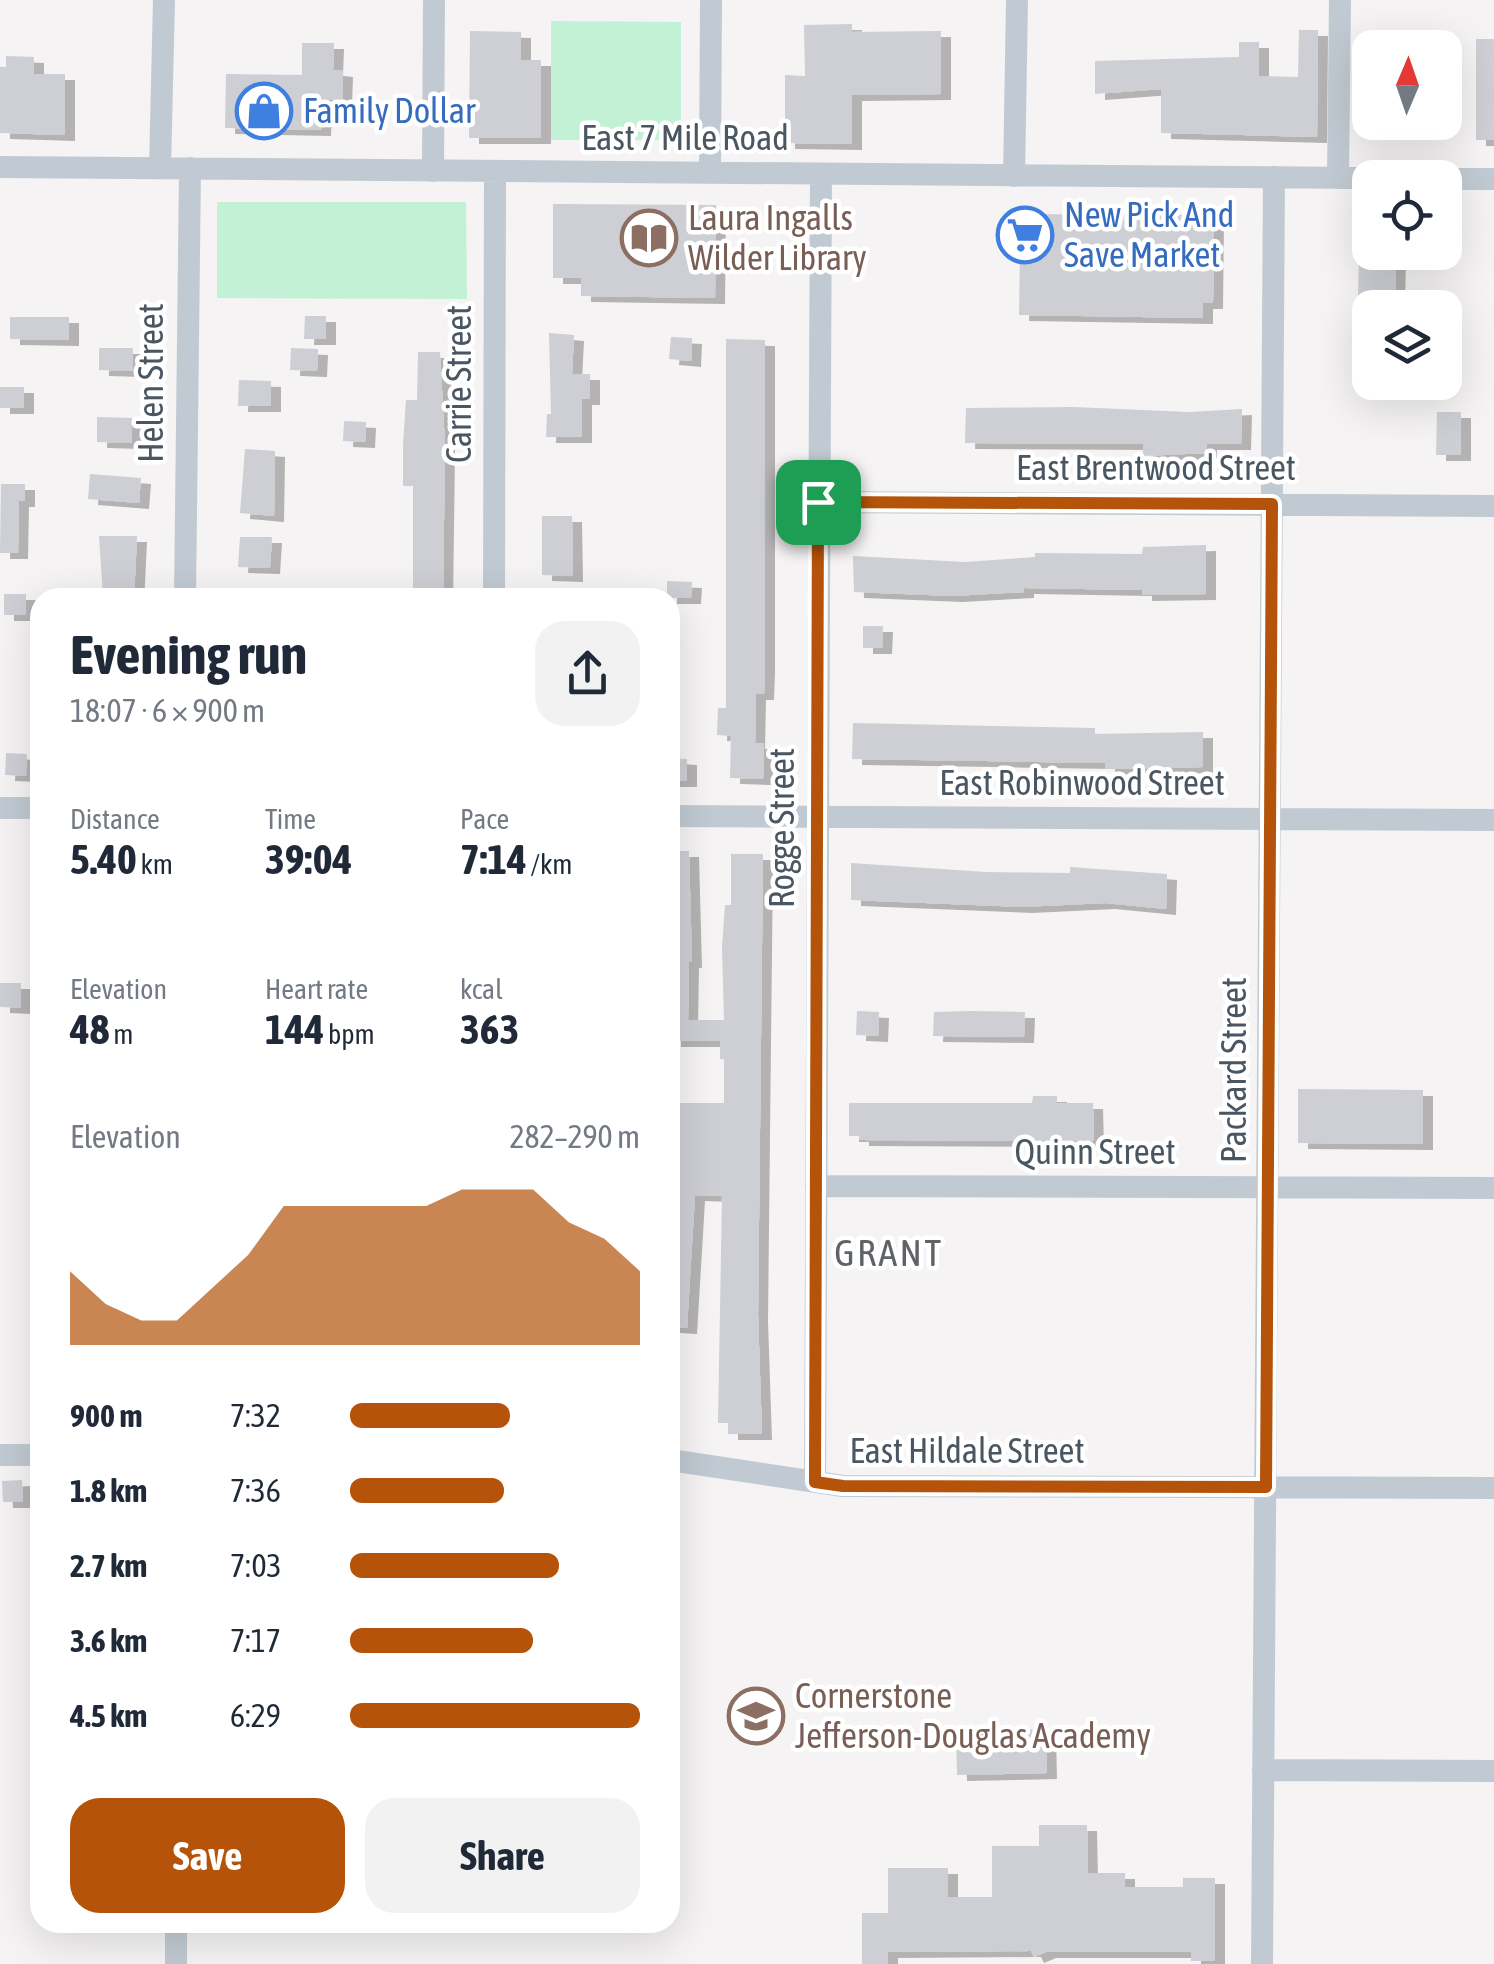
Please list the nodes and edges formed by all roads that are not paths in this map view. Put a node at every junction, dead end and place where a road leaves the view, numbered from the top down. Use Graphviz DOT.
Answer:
graph roads {
  1 [pos="164,0"];
  2 [pos="434,0"];
  3 [pos="711,0"];
  4 [pos="1016,0"];
  5 [pos="1340,0"];
  6 [pos="0,167"];
  7 [pos="160,168"];
  8 [pos="190,168"];
  9 [pos="432,171"];
  10 [pos="495,172"];
  11 [pos="710,173"];
  12 [pos="821,174"];
  13 [pos="1014,176"];
  14 [pos="1274,178"];
  15 [pos="1338,178"];
  16 [pos="1352,178"];
  17 [pos="1462,178"];
  18 [pos="1494,179"];
  19 [pos="818,502"];
  20 [pos="1272,504"];
  21 [pos="1494,506"];
  22 [pos="184,588"];
  23 [pos="494,588"];
  24 [pos="0,808"];
  25 [pos="30,808"];
  26 [pos="680,816"];
  27 [pos="817,816"];
  28 [pos="1271,818"];
  29 [pos="1494,820"];
  30 [pos="816,1186"];
  31 [pos="1268,1187"];
  32 [pos="1494,1188"];
  33 [pos="0,1455"];
  34 [pos="30,1455"];
  35 [pos="680,1462"];
  36 [pos="815,1482"];
  37 [pos="1266,1487"];
  38 [pos="1494,1488"];
  39 [pos="1263,1770"];
  40 [pos="1494,1771"];
  41 [pos="176,1933"];
  42 [pos="176,1964"];
  43 [pos="1262,1964"];
  1 -- 7 [label="street"];
  2 -- 9 [label="street"];
  3 -- 11 [label="street"];
  4 -- 13 [label="street"];
  5 -- 15 [label="street"];
  6 -- 7 [label="street, East 7 Mile Road"];
  7 -- 8 [label="street, East 7 Mile Road"];
  8 -- 9 [label="street, East 7 Mile Road"];
  8 -- 22 [label="street, Helen Street"];
  9 -- 10 [label="street, East 7 Mile Road"];
  10 -- 11 [label="street, East 7 Mile Road"];
  10 -- 23 [label="street, Carrie Street"];
  11 -- 12 [label="street, East 7 Mile Road"];
  12 -- 13 [label="street, East 7 Mile Road"];
  12 -- 19 [label="street, Rogge Street"];
  13 -- 14 [label="street, East 7 Mile Road"];
  14 -- 15 [label="street, East 7 Mile Road"];
  14 -- 20 [label="street, Packard Street"];
  15 -- 16 [label="street, East 7 Mile Road"];
  17 -- 18 [label="street"];
  19 -- 20 [label="street, East Brentwood Street"];
  19 -- 27 [label="street, Rogge Street"];
  20 -- 21 [label="street, East Brentwood Street"];
  20 -- 28 [label="street, Packard Street"];
  24 -- 25 [label="street"];
  26 -- 27 [label="street, East Robinwood Street"];
  27 -- 28 [label="street, East Robinwood Street"];
  27 -- 30 [label="street, Rogge Street"];
  28 -- 29 [label="street, East Robinwood Street"];
  28 -- 31 [label="street, Packard Street"];
  30 -- 31 [label="street, Quinn Street"];
  30 -- 36 [label="street, Rogge Street"];
  31 -- 32 [label="street, Quinn Street"];
  31 -- 37 [label="street, Packard Street"];
  33 -- 34 [label="street"];
  35 -- 36 [label="street, East Hildale Street"];
  36 -- 37 [label="street, East Hildale Street"];
  37 -- 38 [label="street, East Hildale Street"];
  37 -- 39 [label="street, Packard Street"];
  39 -- 40 [label="street"];
  39 -- 43 [label="street, Packard Street"];
  41 -- 42 [label="street"];
}
